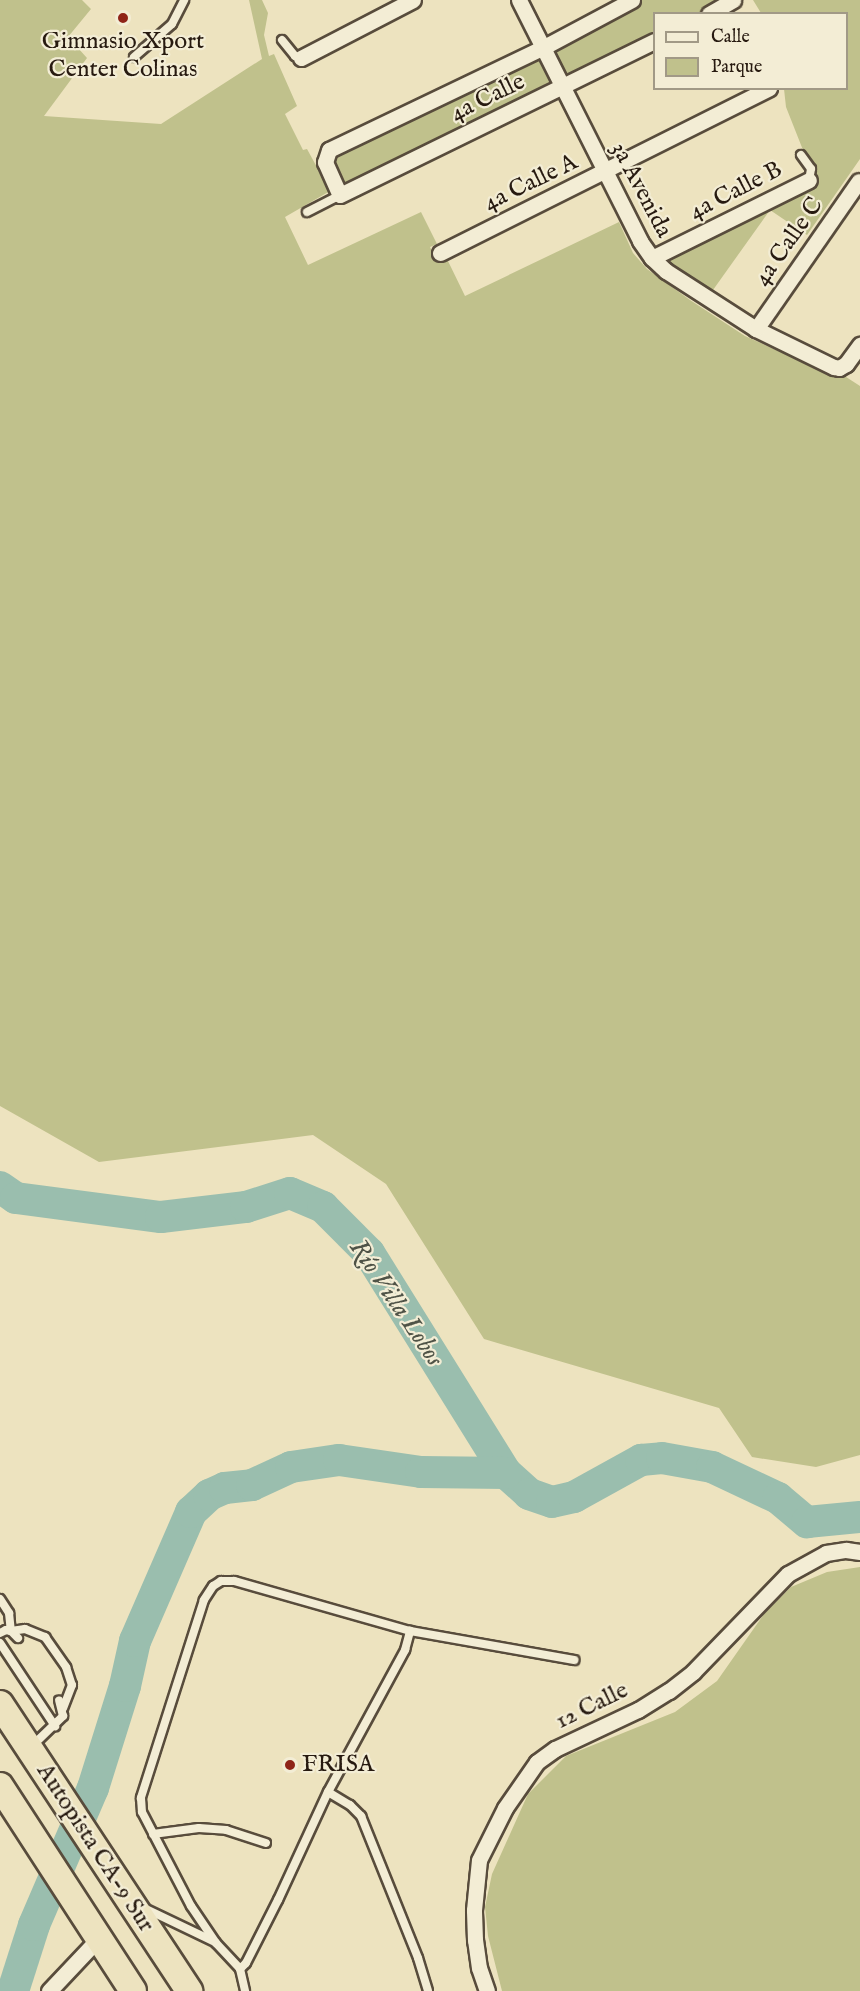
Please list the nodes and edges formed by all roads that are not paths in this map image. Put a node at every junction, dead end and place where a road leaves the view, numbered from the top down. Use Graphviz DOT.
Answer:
graph roads {
  1 [pos="184,0"];
  2 [pos="413,0"];
  3 [pos="519,0"];
  4 [pos="632,0"];
  5 [pos="731,2"];
  6 [pos="714,12"];
  7 [pos="282,40"];
  8 [pos="653,41"];
  9 [pos="544,47"];
  10 [pos="134,57"];
  11 [pos="302,58"];
  12 [pos="562,86"];
  13 [pos="765,90"];
  14 [pos="801,155"];
  15 [pos="606,171"];
  16 [pos="808,180"];
  17 [pos="860,180"];
  18 [pos="340,195"];
  19 [pos="307,212"];
  20 [pos="440,253"];
  21 [pos="652,258"];
  22 [pos="756,329"];
  23 [pos="860,345"];
  24 [pos="860,1552"];
  25 [pos="0,1599"];
  26 [pos="11,1631"];
  27 [pos="410,1631"];
  28 [pos="0,1634"];
  29 [pos="18,1638"];
  30 [pos="0,1643"];
  31 [pos="574,1660"];
  32 [pos="59,1700"];
  33 [pos="0,1704"];
  34 [pos="63,1708"];
  35 [pos="56,1726"];
  36 [pos="34,1756"];
  37 [pos="0,1786"];
  38 [pos="328,1792"];
  39 [pos="153,1834"];
  40 [pos="266,1843"];
  41 [pos="131,1902"];
  42 [pos="99,1938"];
  43 [pos="216,1943"];
  44 [pos="240,1969"];
  45 [pos="49,1991"];
  46 [pos="133,1991"];
  47 [pos="189,1991"];
  48 [pos="245,1991"];
  49 [pos="428,1991"];
  50 [pos="487,1991"];
  1 -- 10 [label="lane"];
  2 -- 11 [label="street"];
  3 -- 9 [label="street, 3a Avenida"];
  4 -- 9 [label="street, 4a Calle"];
  5 -- 6 [label="street"];
  7 -- 11 [label="lane"];
  8 -- 12 [label="street, 4a Calle"];
  9 -- 12 [label="street, 3a Avenida"];
  9 -- 18 [label="street, 4a Calle"];
  12 -- 15 [label="street, 3a Avenida"];
  12 -- 18 [label="street, 4a Calle"];
  13 -- 15 [label="street, 4a Calle A"];
  14 -- 16 [label="lane"];
  15 -- 20 [label="street, 4a Calle A"];
  15 -- 21 [label="street, 3a Avenida"];
  16 -- 21 [label="street, 4a Calle B"];
  17 -- 22 [label="street, 4a Calle C"];
  18 -- 19 [label="lane"];
  21 -- 22 [label="street, 3a Avenida"];
  22 -- 23 [label="street, 3a Avenida"];
  24 -- 50 [label="street, 12 Calle"];
  25 -- 26 [label="lane"];
  26 -- 28 [label="lane"];
  26 -- 29 [label="lane"];
  26 -- 34 [label="lane"];
  27 -- 31 [label="lane"];
  27 -- 38 [label="lane"];
  27 -- 39 [label="lane"];
  30 -- 35 [label="lane"];
  32 -- 34 [label="lane"];
  33 -- 36 [label="highway, Autopista CA-9 Sur"];
  34 -- 35 [label="lane"];
  35 -- 36 [label="lane"];
  36 -- 41 [label="highway, Autopista CA-9 Sur"];
  37 -- 42 [label="highway, Autopista CA-9 Sur"];
  38 -- 44 [label="lane"];
  38 -- 49 [label="lane"];
  39 -- 40 [label="lane"];
  39 -- 43 [label="lane"];
  41 -- 43 [label="lane"];
  41 -- 47 [label="highway, Autopista CA-9 Sur"];
  42 -- 45 [label="street"];
  42 -- 46 [label="highway, Autopista CA-9 Sur"];
  43 -- 44 [label="lane"];
  44 -- 48 [label="lane"];
}
